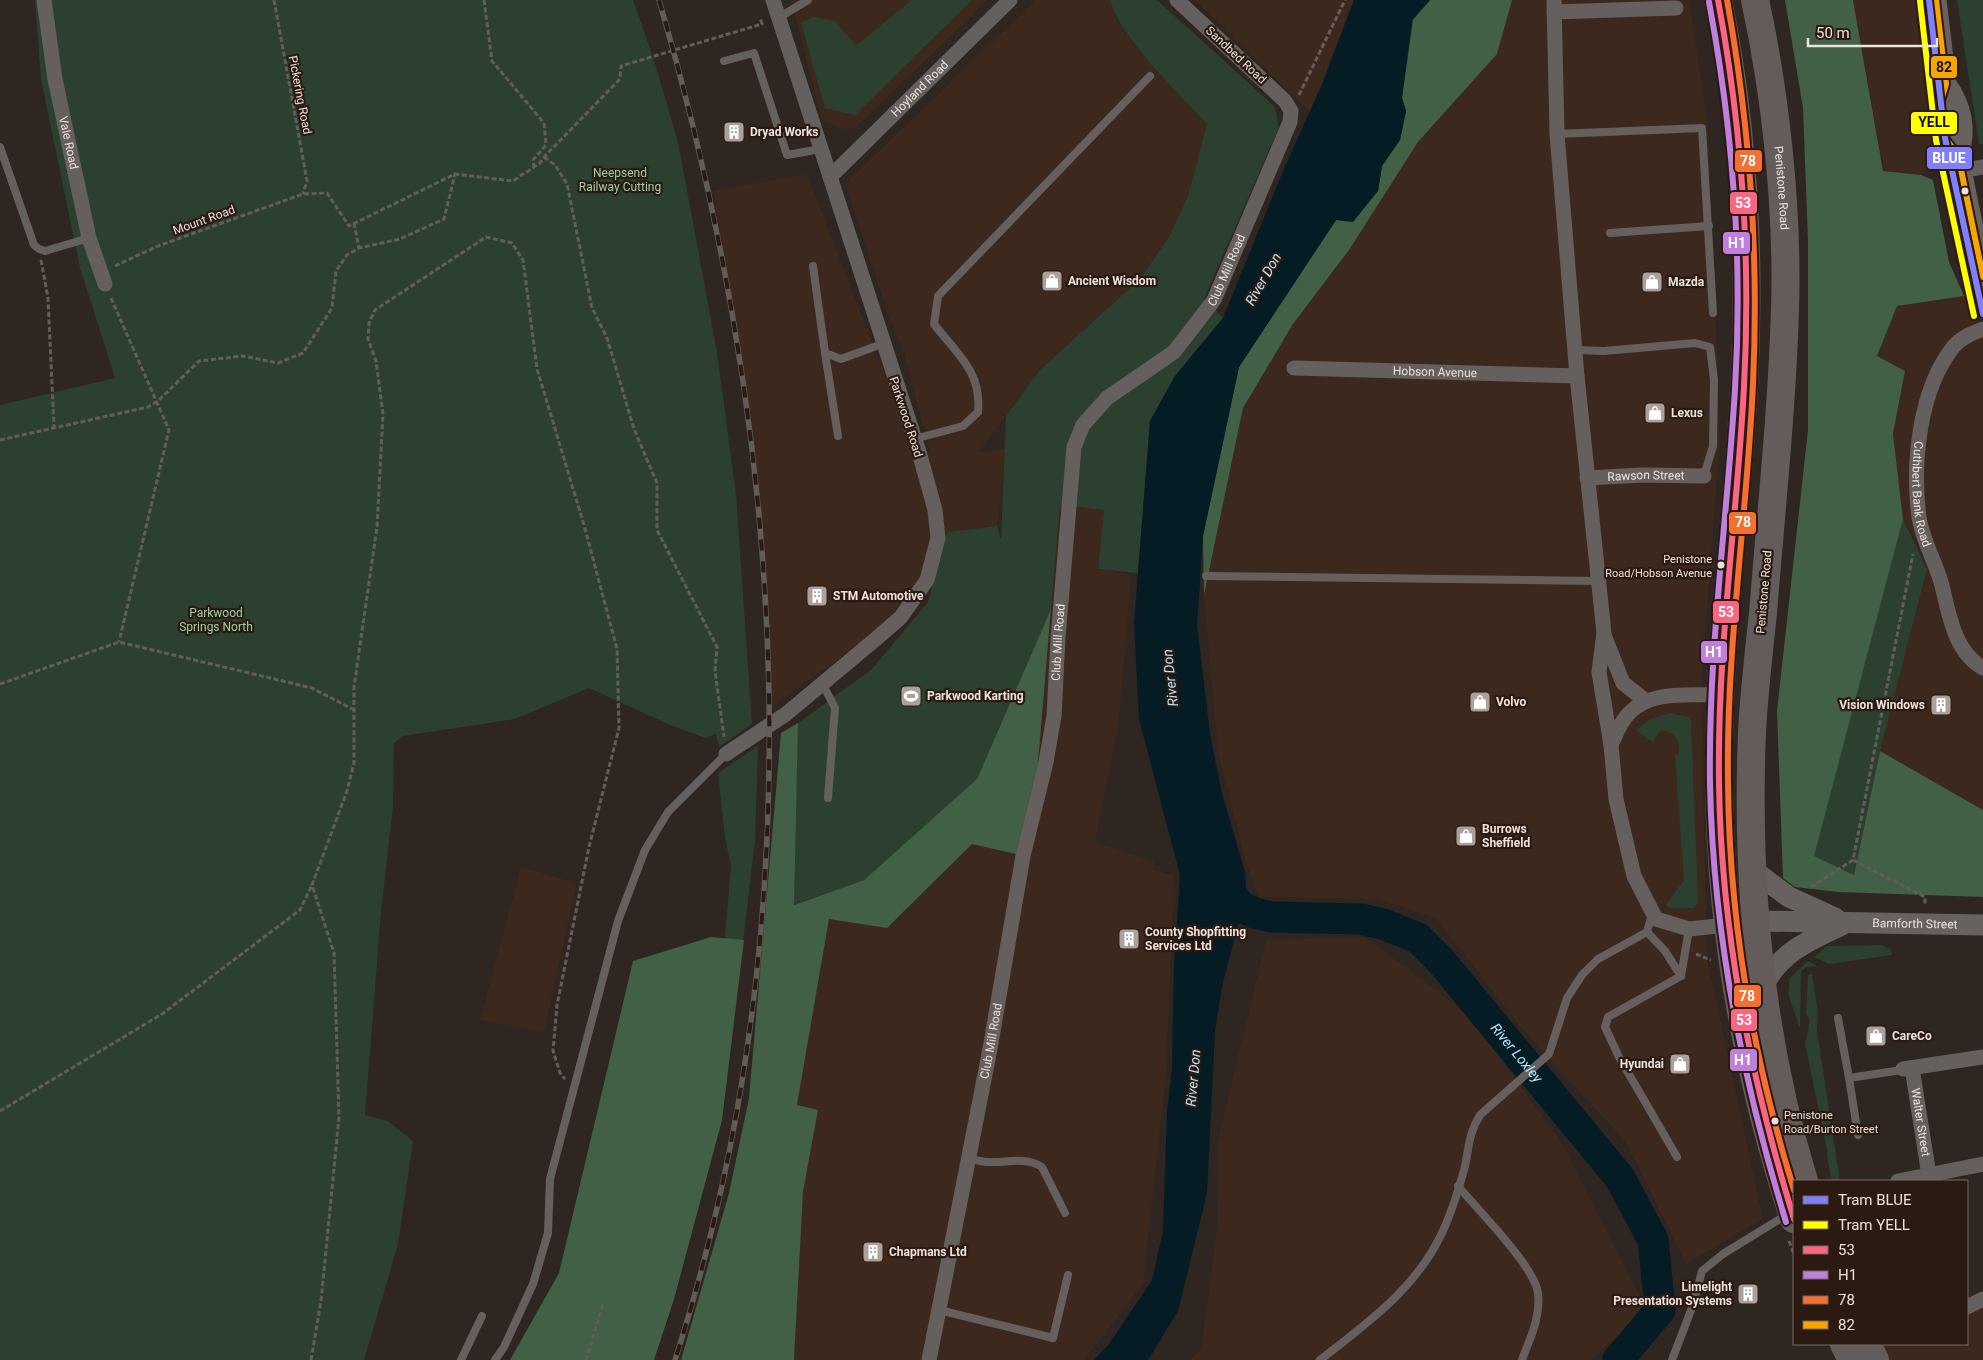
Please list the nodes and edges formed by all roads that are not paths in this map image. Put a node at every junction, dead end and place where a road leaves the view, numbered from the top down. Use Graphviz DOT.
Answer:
graph roads {
  1 [pos="44,0"];
  2 [pos="772,0"];
  3 [pos="808,0"];
  4 [pos="1010,0"];
  5 [pos="1177,0"];
  6 [pos="1718,0"];
  7 [pos="1755,0"];
  8 [pos="1936,0"];
  9 [pos="1554,6"];
  10 [pos="1676,8"];
  11 [pos="778,18"];
  12 [pos="724,61"];
  13 [pos="1150,76"];
  14 [pos="1291,111"];
  15 [pos="1557,134"];
  16 [pos="0,147"];
  17 [pos="821,149"];
  18 [pos="1960,163"];
  19 [pos="1983,167"];
  20 [pos="830,177"];
  21 [pos="1709,226"];
  22 [pos="1610,233"];
  23 [pos="89,238"];
  24 [pos="813,266"];
  25 [pos="106,274"];
  26 [pos="1983,277"];
  27 [pos="1713,314"];
  28 [pos="1983,329"];
  29 [pos="882,344"];
  30 [pos="1574,350"];
  31 [pos="825,353"];
  32 [pos="1294,368"];
  33 [pos="1577,376"];
  34 [pos="838,436"];
  35 [pos="914,439"];
  36 [pos="1704,476"];
  37 [pos="1587,478"];
  38 [pos="1206,576"];
  39 [pos="1597,581"];
  40 [pos="1604,633"];
  41 [pos="1983,668"];
  42 [pos="822,683"];
  43 [pos="1721,695"];
  44 [pos="1646,701"];
  45 [pos="1753,722"];
  46 [pos="1610,745"];
  47 [pos="726,754"];
  48 [pos="828,798"];
  49 [pos="1754,871"];
  50 [pos="1652,914"];
  51 [pos="1757,921"];
  52 [pos="1847,923"];
  53 [pos="1983,925"];
  54 [pos="1707,927"];
  55 [pos="1647,932"];
  56 [pos="1680,976"];
  57 [pos="1762,989"];
  58 [pos="1838,1018"];
  59 [pos="1983,1057"];
  60 [pos="1907,1069"];
  61 [pos="1848,1078"];
  62 [pos="1858,1135"];
  63 [pos="1677,1157"];
  64 [pos="969,1158"];
  65 [pos="1983,1164"];
  66 [pos="1929,1175"];
  67 [pos="1804,1180"];
  68 [pos="1903,1180"];
  69 [pos="1458,1186"];
  70 [pos="1065,1213"];
  71 [pos="1793,1216"];
  72 [pos="1068,1275"];
  73 [pos="1983,1299"];
  74 [pos="1968,1306"];
  75 [pos="939,1310"];
  76 [pos="482,1316"];
  77 [pos="461,1360"];
  78 [pos="495,1360"];
  79 [pos="929,1360"];
  80 [pos="1320,1360"];
  81 [pos="1522,1360"];
  82 [pos="1672,1360"];
  1 -- 23 [label="street, Vale Road"];
  2 -- 11 [label="street, Parkwood Road"];
  3 -- 11 [label="lane"];
  4 -- 20 [label="street, Hoyland Road"];
  5 -- 14 [label="street, Sandbed Road"];
  6 -- 43 [label="highway"];
  7 -- 45 [label="highway, Penistone Road"];
  8 -- 18 [label="street"];
  9 -- 10 [label="street"];
  9 -- 15 [label="street"];
  11 -- 17 [label="street, Parkwood Road"];
  12 -- 17 [label="lane"];
  13 -- 35 [label="lane"];
  14 -- 64 [label="street, Club Mill Road"];
  15 -- 21 [label="lane"];
  15 -- 30 [label="street"];
  16 -- 23 [label="lane"];
  17 -- 20 [label="street, Parkwood Road"];
  18 -- 19 [label="street"];
  18 -- 26 [label="street"];
  20 -- 29 [label="street, Parkwood Road"];
  21 -- 22 [label="lane"];
  21 -- 27 [label="lane"];
  23 -- 25 [label="street, Vale Road"];
  24 -- 31 [label="lane"];
  28 -- 41 [label="street, Cuthbert Bank Road"];
  29 -- 31 [label="lane"];
  29 -- 35 [label="street, Parkwood Road"];
  30 -- 33 [label="street"];
  30 -- 36 [label="lane"];
  31 -- 34 [label="lane"];
  32 -- 33 [label="street, Hobson Avenue"];
  33 -- 37 [label="street"];
  35 -- 42 [label="street, Parkwood Road"];
  36 -- 37 [label="street, Rawson Street"];
  37 -- 39 [label="street"];
  38 -- 39 [label="lane"];
  39 -- 40 [label="street"];
  40 -- 44 [label="street"];
  40 -- 46 [label="street"];
  42 -- 47 [label="street, Parkwood Road"];
  42 -- 48 [label="lane"];
  43 -- 44 [label="street"];
  43 -- 45 [label="highway"];
  43 -- 54 [label="highway"];
  44 -- 46 [label="street"];
  45 -- 49 [label="highway, Penistone Road"];
  46 -- 50 [label="street"];
  47 -- 78 [label="lane"];
  49 -- 51 [label="highway, Penistone Road"];
  49 -- 52 [label="street, Bamforth Street"];
  50 -- 54 [label="street"];
  50 -- 55 [label="lane"];
  51 -- 52 [label="street, Bamforth Street"];
  51 -- 54 [label="highway"];
  51 -- 57 [label="highway, Penistone Road"];
  52 -- 53 [label="street, Bamforth Street"];
  52 -- 57 [label="street, Bamforth Street"];
  54 -- 56 [label="lane"];
  54 -- 71 [label="highway"];
  55 -- 56 [label="lane"];
  55 -- 69 [label="lane"];
  56 -- 63 [label="lane"];
  57 -- 67 [label="highway, Penistone Road"];
  58 -- 61 [label="lane"];
  59 -- 60 [label="street"];
  60 -- 61 [label="lane"];
  60 -- 66 [label="street, Walter Street"];
  61 -- 62 [label="lane"];
  64 -- 70 [label="lane"];
  64 -- 75 [label="street, Club Mill Road"];
  65 -- 66 [label="street"];
  66 -- 68 [label="street"];
  69 -- 80 [label="lane"];
  69 -- 81 [label="lane"];
  71 -- 82 [label="lane"];
  72 -- 75 [label="lane"];
  73 -- 74 [label="street"];
  75 -- 79 [label="street, Club Mill Road"];
  76 -- 77 [label="lane"];
}
